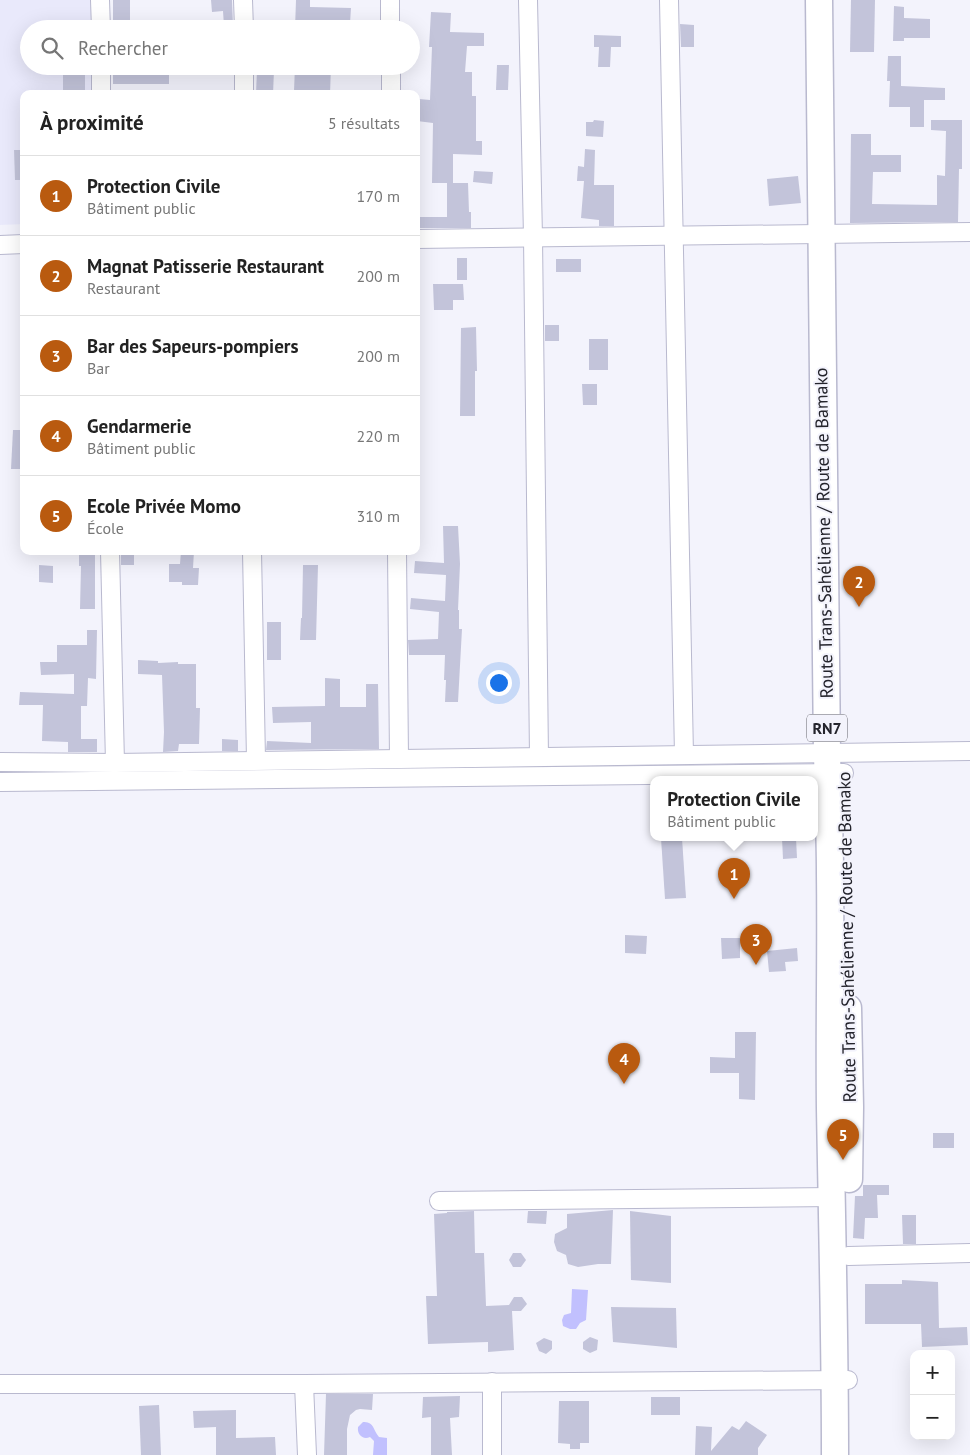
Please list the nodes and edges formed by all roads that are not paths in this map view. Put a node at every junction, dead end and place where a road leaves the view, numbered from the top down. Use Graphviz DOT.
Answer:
graph roads {
  1 [pos="100,0"];
  2 [pos="243,0"];
  3 [pos="390,0"];
  4 [pos="528,0"];
  5 [pos="669,0"];
  6 [pos="819,0"];
  7 [pos="836,0"];
  8 [pos="101,20"];
  9 [pos="244,20"];
  10 [pos="390,20"];
  11 [pos="101,75"];
  12 [pos="244,75"];
  13 [pos="391,75"];
  14 [pos="101,90"];
  15 [pos="244,90"];
  16 [pos="391,90"];
  17 [pos="970,232"];
  18 [pos="829,233"];
  19 [pos="673,236"];
  20 [pos="533,237"];
  21 [pos="420,239"];
  22 [pos="0,244"];
  23 [pos="20,244"];
  24 [pos="110,555"];
  25 [pos="252,555"];
  26 [pos="396,555"];
  27 [pos="970,752"];
  28 [pos="684,755"];
  29 [pos="540,757"];
  30 [pos="399,759"];
  31 [pos="256,760"];
  32 [pos="0,762"];
  33 [pos="115,763"];
  34 [pos="836,763"];
  35 [pos="0,782"];
  36 [pos="833,1197"];
  37 [pos="439,1201"];
  38 [pos="970,1253"];
  39 [pos="848,1256"];
  40 [pos="842,1380"];
  41 [pos="492,1382"];
  42 [pos="0,1384"];
  43 [pos="304,1384"];
  44 [pos="307,1455"];
  45 [pos="492,1455"];
  46 [pos="835,1455"];
  47 [pos="848,1455"];
  1 -- 8 [label="street"];
  2 -- 9 [label="street"];
  3 -- 10 [label="street"];
  4 -- 20 [label="street"];
  5 -- 19 [label="street"];
  6 -- 18 [label="highway, Route Trans-Sahélienne / Route de Bamako / RN7"];
  7 -- 18 [label="highway, Route Trans-Sahélienne / Route de Bamako / RN7"];
  11 -- 14 [label="street"];
  12 -- 15 [label="street"];
  13 -- 16 [label="street"];
  17 -- 18 [label="street"];
  18 -- 19 [label="street"];
  18 -- 34 [label="highway, Route Trans-Sahélienne / Route de Bamako / RN7"];
  19 -- 20 [label="street"];
  19 -- 28 [label="street"];
  20 -- 21 [label="street"];
  20 -- 29 [label="street"];
  22 -- 23 [label="street"];
  24 -- 33 [label="street"];
  25 -- 31 [label="street"];
  26 -- 30 [label="street"];
  27 -- 34 [label="street"];
  28 -- 29 [label="street"];
  28 -- 34 [label="street"];
  29 -- 30 [label="street"];
  30 -- 31 [label="street"];
  31 -- 33 [label="street"];
  32 -- 33 [label="street"];
  34 -- 35 [label="street"];
  34 -- 36 [label="highway, Route Trans-Sahélienne / Route de Bamako / RN7"];
  34 -- 39 [label="highway, Route Trans-Sahélienne / Route de Bamako / RN7"];
  36 -- 37 [label="street"];
  36 -- 40 [label="highway, Route Trans-Sahélienne / Route de Bamako / RN7"];
  38 -- 39 [label="street"];
  39 -- 40 [label="highway, Route Trans-Sahélienne / Route de Bamako / RN7"];
  40 -- 41 [label="street"];
  40 -- 46 [label="highway, Route Trans-Sahélienne / Route de Bamako / RN7"];
  40 -- 47 [label="highway, Route Trans-Sahélienne / Route de Bamako / RN7"];
  41 -- 43 [label="street"];
  41 -- 45 [label="street"];
  42 -- 43 [label="street"];
  43 -- 44 [label="street"];
}
